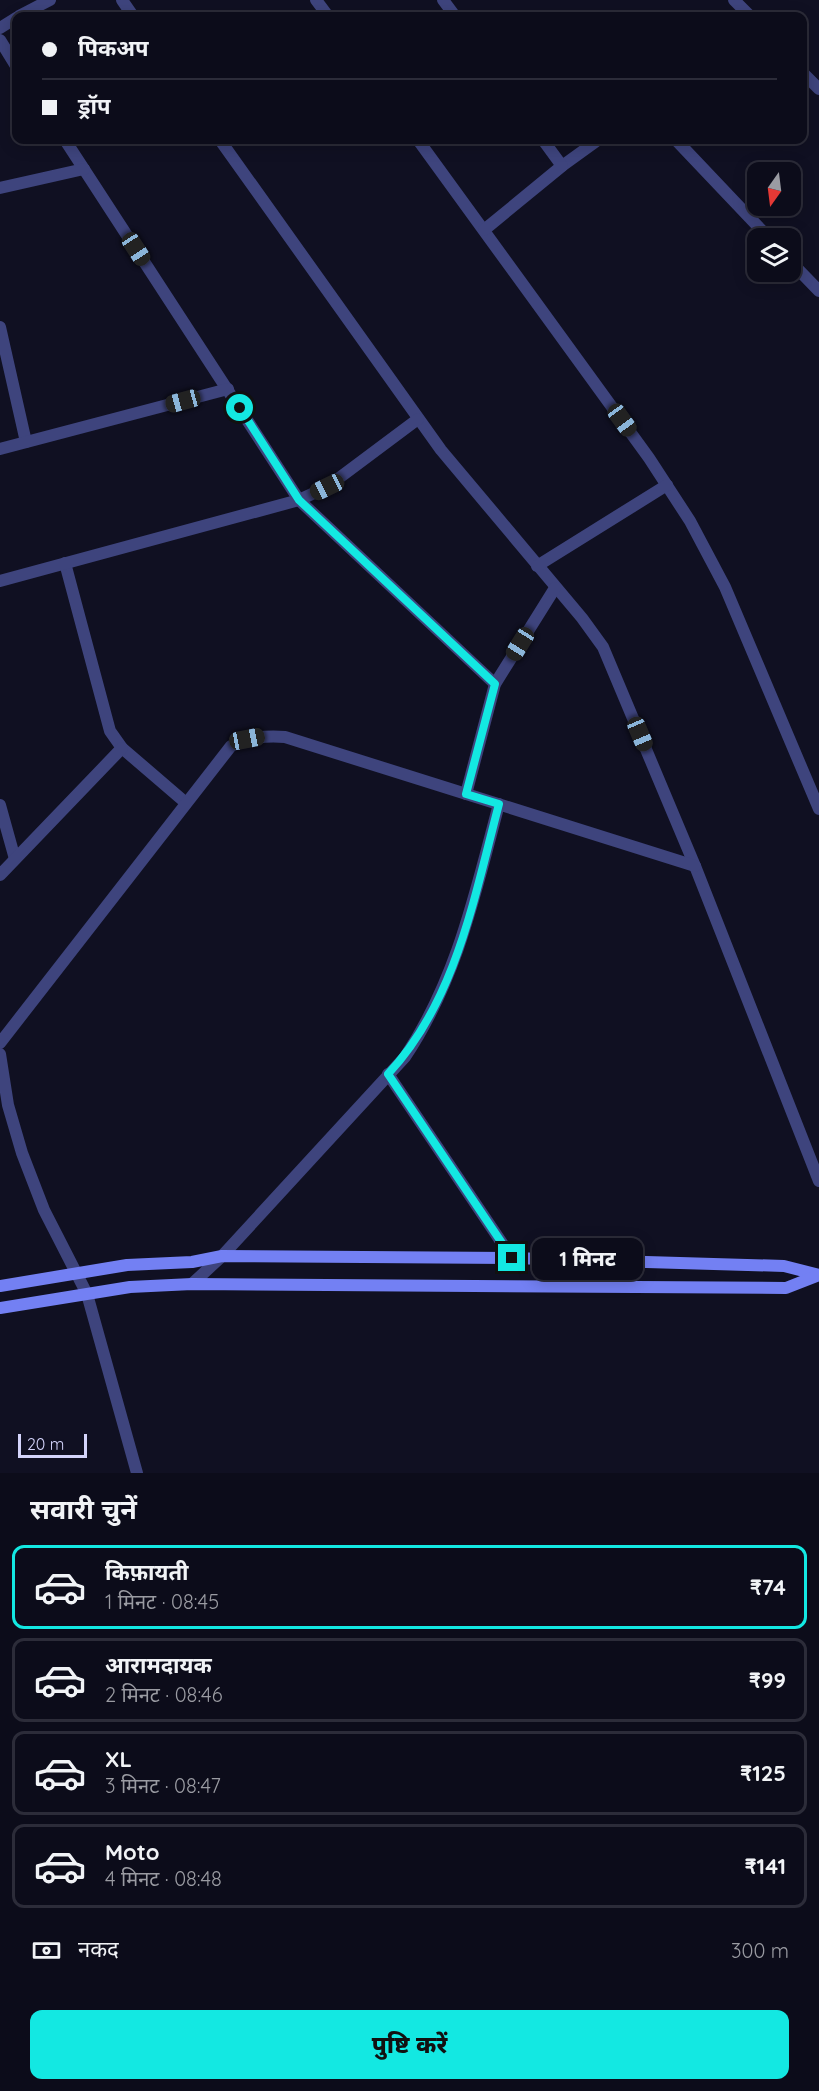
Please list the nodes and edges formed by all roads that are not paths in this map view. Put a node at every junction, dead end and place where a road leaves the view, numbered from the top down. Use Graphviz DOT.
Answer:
graph roads {
  1 [pos="50,0"];
  2 [pos="734,0"];
  3 [pos="27,12"];
  4 [pos="746,12"];
  5 [pos="0,40"];
  6 [pos="12,60"];
  7 [pos="807,77"];
  8 [pos="819,89"];
  9 [pos="68,144"];
  10 [pos="223,144"];
  11 [pos="421,144"];
  12 [pos="546,144"];
  13 [pos="592,144"];
  14 [pos="680,144"];
  15 [pos="562,166"];
  16 [pos="84,169"];
  17 [pos="0,188"];
  18 [pos="760,228"];
  19 [pos="483,230"];
  20 [pos="801,272"];
  21 [pos="819,291"];
  22 [pos="0,327"];
  23 [pos="228,389"];
  24 [pos="418,419"];
  25 [pos="26,442"];
  26 [pos="0,449"];
  27 [pos="667,485"];
  28 [pos="299,500"];
  29 [pos="65,563"];
  30 [pos="537,566"];
  31 [pos="0,580"];
  32 [pos="555,588"];
  33 [pos="495,684"];
  34 [pos="122,748"];
  35 [pos="815,791"];
  36 [pos="466,794"];
  37 [pos="186,803"];
  38 [pos="499,804"];
  39 [pos="0,805"];
  40 [pos="819,809"];
  41 [pos="15,860"];
  42 [pos="695,866"];
  43 [pos="0,874"];
  44 [pos="0,1043"];
  45 [pos="0,1054"];
  46 [pos="388,1074"];
  47 [pos="819,1181"];
  48 [pos="222,1256"];
  49 [pos="512,1258"];
  50 [pos="76,1272"];
  51 [pos="819,1275"];
  52 [pos="192,1284"];
  53 [pos="0,1286"];
  54 [pos="87,1293"];
  55 [pos="0,1308"];
  56 [pos="137,1473"];
  1 -- 3 [label="street"];
  2 -- 4 [label="street"];
  5 -- 6 [label="street"];
  7 -- 8 [label="street"];
  9 -- 16 [label="street"];
  10 -- 24 [label="street"];
  11 -- 19 [label="street"];
  12 -- 15 [label="street"];
  13 -- 15 [label="street"];
  14 -- 18 [label="street"];
  15 -- 19 [label="street"];
  16 -- 17 [label="street"];
  16 -- 23 [label="street"];
  19 -- 27 [label="street"];
  20 -- 21 [label="street"];
  22 -- 25 [label="street"];
  23 -- 25 [label="street"];
  23 -- 28 [label="street"];
  24 -- 28 [label="street"];
  24 -- 30 [label="street"];
  25 -- 26 [label="street"];
  27 -- 30 [label="street"];
  27 -- 35 [label="street"];
  28 -- 29 [label="street"];
  28 -- 33 [label="street"];
  29 -- 31 [label="street"];
  29 -- 34 [label="street"];
  30 -- 32 [label="street"];
  32 -- 33 [label="street"];
  32 -- 42 [label="street"];
  33 -- 36 [label="street"];
  34 -- 37 [label="street"];
  34 -- 41 [label="street"];
  35 -- 40 [label="street"];
  36 -- 37 [label="street"];
  36 -- 38 [label="street"];
  37 -- 44 [label="street"];
  38 -- 42 [label="street"];
  38 -- 46 [label="street"];
  39 -- 41 [label="street"];
  41 -- 43 [label="street"];
  42 -- 47 [label="street"];
  45 -- 50 [label="street"];
  46 -- 48 [label="street"];
  46 -- 49 [label="street"];
  48 -- 49 [label="main road"];
  48 -- 50 [label="main road"];
  48 -- 52 [label="street"];
  49 -- 51 [label="main road"];
  50 -- 53 [label="main road"];
  50 -- 54 [label="street"];
  51 -- 52 [label="main road"];
  52 -- 54 [label="main road"];
  54 -- 55 [label="main road"];
  54 -- 56 [label="street"];
}
